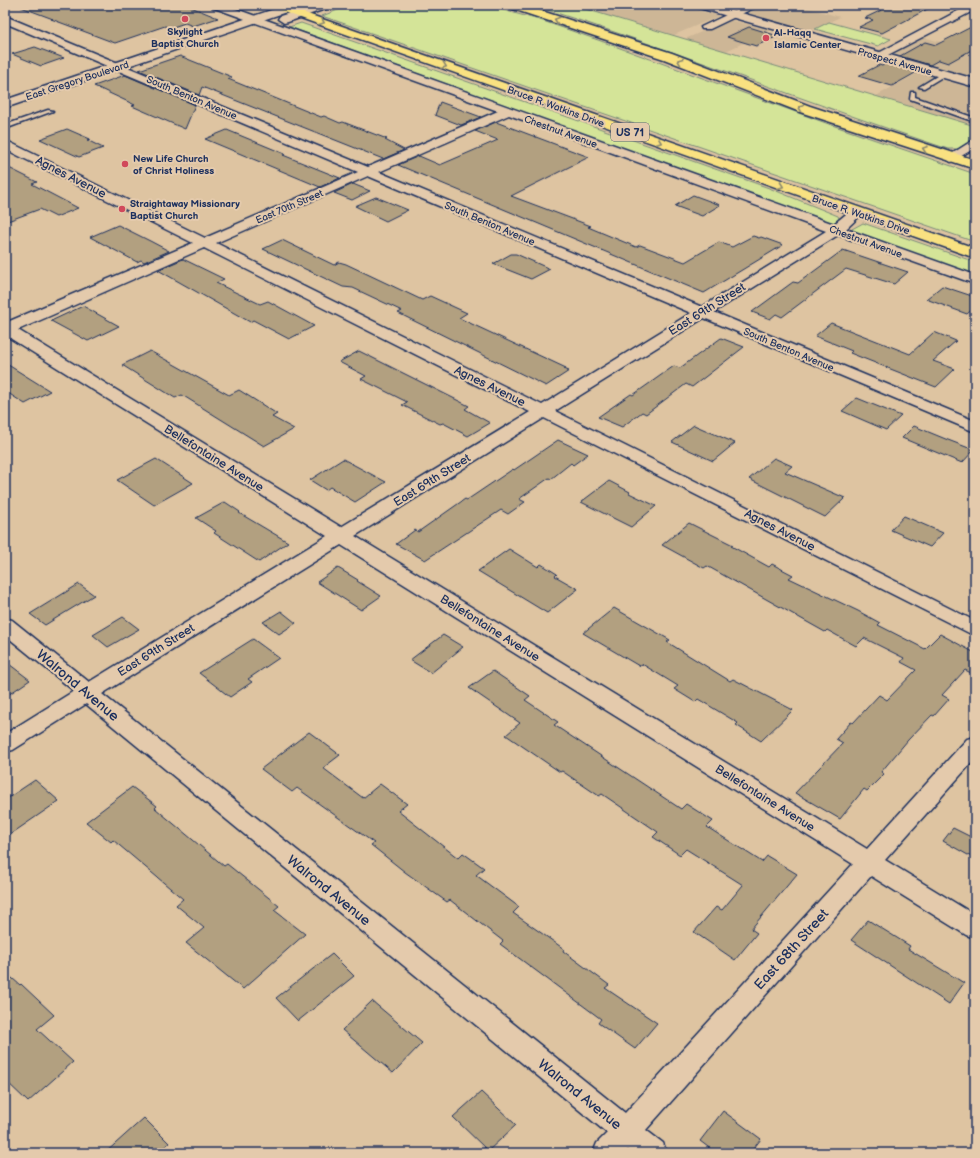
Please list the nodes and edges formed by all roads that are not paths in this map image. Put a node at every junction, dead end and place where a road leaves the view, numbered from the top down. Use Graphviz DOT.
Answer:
graph roads {
  1 [pos="216,5"];
  2 [pos="327,5"];
  3 [pos="512,5"];
  4 [pos="700,5"];
  5 [pos="755,5"];
  6 [pos="975,6"];
  7 [pos="289,8"];
  8 [pos="733,14"];
  9 [pos="5,19"];
  10 [pos="255,19"];
  11 [pos="269,24"];
  12 [pos="706,27"];
  13 [pos="878,56"];
  14 [pos="148,57"];
  15 [pos="119,66"];
  16 [pos="944,74"];
  17 [pos="975,83"];
  18 [pos="922,87"];
  19 [pos="913,93"];
  20 [pos="5,104"];
  21 [pos="50,111"];
  22 [pos="508,111"];
  23 [pos="975,120"];
  24 [pos="5,127"];
  25 [pos="975,143"];
  26 [pos="5,144"];
  27 [pos="951,158"];
  28 [pos="975,165"];
  29 [pos="369,171"];
  30 [pos="856,213"];
  31 [pos="836,230"];
  32 [pos="202,243"];
  33 [pos="975,254"];
  34 [pos="975,280"];
  35 [pos="702,312"];
  36 [pos="6,329"];
  37 [pos="542,412"];
  38 [pos="975,427"];
  39 [pos="341,536"];
  40 [pos="5,625"];
  41 [pos="975,629"];
  42 [pos="88,692"];
  43 [pos="5,744"];
  44 [pos="975,745"];
  45 [pos="868,862"];
  46 [pos="975,928"];
  47 [pos="627,1132"];
  48 [pos="607,1153"];
  49 [pos="653,1153"];
  1 -- 10 [label="street, Chestnut Avenue"];
  2 -- 7 [label="main road, East Gregory Boulevard"];
  27 -- 3 [label="highway, one-way"];
  4 -- 8 [label="main road, Prospect Avenue"];
  5 -- 8 [label="street"];
  6 -- 13 [label="street"];
  7 -- 10 [label="main road, East Gregory Boulevard"];
  7 -- 11 [label="main road, East Gregory Boulevard"];
  7 -- 30 [label="highway, Bruce R. Watkins Drive / US 71, one-way"];
  8 -- 12 [label="street"];
  8 -- 13 [label="main road, Prospect Avenue"];
  9 -- 15 [label="street, South Benton Avenue"];
  10 -- 11 [label="street, Chestnut Avenue"];
  10 -- 14 [label="main road, East Gregory Boulevard"];
  11 -- 14 [label="main road, East Gregory Boulevard"];
  11 -- 22 [label="street, Chestnut Avenue"];
  13 -- 16 [label="main road, Prospect Avenue"];
  14 -- 15 [label="main road, East Gregory Boulevard"];
  15 -- 20 [label="main road, East Gregory Boulevard"];
  15 -- 29 [label="street, South Benton Avenue"];
  16 -- 17 [label="main road, Prospect Avenue"];
  16 -- 18 [label="lane"];
  19 -- 23 [label="lane"];
  21 -- 24 [label="lane"];
  22 -- 29 [label="street, East 70th Street"];
  22 -- 31 [label="street, Chestnut Avenue"];
  25 -- 27 [label="street"];
  26 -- 32 [label="street, Agnes Avenue"];
  27 -- 28 [label="highway"];
  29 -- 32 [label="street, East 70th Street"];
  29 -- 35 [label="street, South Benton Avenue"];
  30 -- 31 [label="street, East 69th Street"];
  30 -- 33 [label="highway, Bruce R. Watkins Drive / US 71"];
  31 -- 34 [label="street, Chestnut Avenue"];
  31 -- 35 [label="street, East 69th Street"];
  32 -- 36 [label="street, East 70th Street"];
  32 -- 37 [label="street, Agnes Avenue"];
  35 -- 37 [label="street, East 69th Street"];
  35 -- 38 [label="street, South Benton Avenue"];
  36 -- 39 [label="street, Bellefontaine Avenue"];
  37 -- 39 [label="street, East 69th Street"];
  37 -- 41 [label="street, Agnes Avenue"];
  39 -- 42 [label="street, East 69th Street"];
  39 -- 45 [label="street, Bellefontaine Avenue"];
  40 -- 42 [label="street, Walrond Avenue"];
  42 -- 43 [label="street, East 69th Street"];
  42 -- 47 [label="street, Walrond Avenue"];
  44 -- 45 [label="street, East 68th Street"];
  45 -- 46 [label="street, Bellefontaine Avenue"];
  45 -- 47 [label="street, East 68th Street"];
  47 -- 48 [label="street, East 68th Street"];
  47 -- 49 [label="street, Walrond Avenue"];
}
